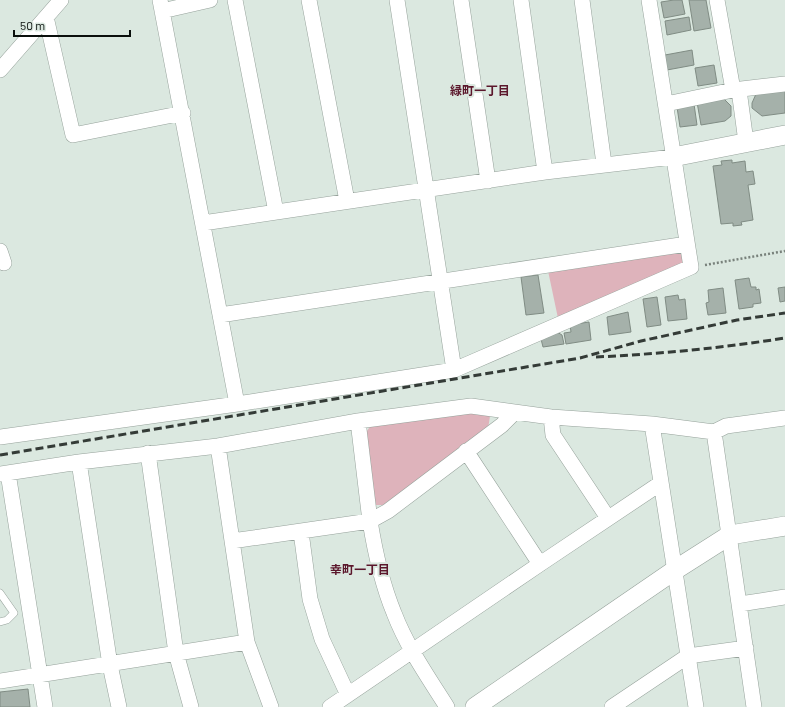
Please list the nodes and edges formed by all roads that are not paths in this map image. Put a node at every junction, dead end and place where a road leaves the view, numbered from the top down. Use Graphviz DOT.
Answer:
graph roads {
  1 [pos="61,0"];
  2 [pos="210,0"];
  3 [pos="236,0"];
  4 [pos="309,0"];
  5 [pos="397,0"];
  6 [pos="461,0"];
  7 [pos="521,0"];
  8 [pos="582,0"];
  9 [pos="649,0"];
  10 [pos="717,0"];
  11 [pos="161,6"];
  12 [pos="46,17"];
  13 [pos="0,70"];
  14 [pos="785,84"];
  15 [pos="736,90"];
  16 [pos="666,104"];
  17 [pos="182,113"];
  18 [pos="785,135"];
  19 [pos="746,142"];
  20 [pos="673,156"];
  21 [pos="604,164"];
  22 [pos="545,172"];
  23 [pos="488,181"];
  24 [pos="425,190"];
  25 [pos="347,201"];
  26 [pos="276,212"];
  27 [pos="203,223"];
  28 [pos="688,244"];
  29 [pos="439,282"];
  30 [pos="220,315"];
  31 [pos="454,370"];
  32 [pos="237,404"];
  33 [pos="515,412"];
  34 [pos="551,417"];
  35 [pos="785,418"];
  36 [pos="358,421"];
  37 [pos="652,424"];
  38 [pos="714,432"];
  39 [pos="0,437"];
  40 [pos="218,446"];
  41 [pos="466,451"];
  42 [pos="148,453"];
  43 [pos="79,462"];
  44 [pos="4,474"];
  45 [pos="661,483"];
  46 [pos="608,518"];
  47 [pos="370,521"];
  48 [pos="785,526"];
  49 [pos="301,532"];
  50 [pos="730,535"];
  51 [pos="232,541"];
  52 [pos="540,564"];
  53 [pos="675,570"];
  54 [pos="0,593"];
  55 [pos="785,597"];
  56 [pos="740,604"];
  57 [pos="0,622"];
  58 [pos="247,642"];
  59 [pos="746,648"];
  60 [pos="412,652"];
  61 [pos="176,653"];
  62 [pos="688,656"];
  63 [pos="110,665"];
  64 [pos="39,676"];
  65 [pos="0,681"];
  66 [pos="348,694"];
  67 [pos="45,707"];
  68 [pos="119,707"];
  69 [pos="192,707"];
  70 [pos="271,707"];
  71 [pos="330,707"];
  72 [pos="447,707"];
  73 [pos="475,707"];
  74 [pos="612,707"];
  75 [pos="696,707"];
  76 [pos="754,707"];
  1 -- 12 [label="street"];
  2 -- 11 [label="street"];
  3 -- 26 [label="street"];
  4 -- 25 [label="street"];
  5 -- 24 [label="street"];
  6 -- 23 [label="street"];
  7 -- 22 [label="street"];
  8 -- 21 [label="street"];
  9 -- 16 [label="street"];
  10 -- 15 [label="street"];
  11 -- 17 [label="street"];
  12 -- 13 [label="street"];
  12 -- 17 [label="street"];
  14 -- 15 [label="street"];
  15 -- 16 [label="street"];
  15 -- 19 [label="street"];
  16 -- 20 [label="street"];
  17 -- 27 [label="street"];
  18 -- 19 [label="street"];
  19 -- 20 [label="street"];
  20 -- 21 [label="street"];
  20 -- 28 [label="street"];
  21 -- 22 [label="street"];
  22 -- 23 [label="street"];
  23 -- 24 [label="street"];
  24 -- 25 [label="street"];
  24 -- 29 [label="street"];
  25 -- 26 [label="street"];
  26 -- 27 [label="street"];
  27 -- 30 [label="street"];
  28 -- 29 [label="street"];
  28 -- 31 [label="street"];
  29 -- 30 [label="street"];
  29 -- 31 [label="street"];
  30 -- 32 [label="street"];
  31 -- 32 [label="street"];
  32 -- 39 [label="street"];
  33 -- 34 [label="street"];
  33 -- 36 [label="street"];
  33 -- 41 [label="street"];
  34 -- 37 [label="street"];
  34 -- 46 [label="street"];
  35 -- 38 [label="street"];
  36 -- 40 [label="street"];
  36 -- 47 [label="street"];
  37 -- 38 [label="street"];
  37 -- 45 [label="street"];
  38 -- 50 [label="street"];
  40 -- 42 [label="street"];
  40 -- 51 [label="street"];
  41 -- 47 [label="street"];
  41 -- 52 [label="street"];
  42 -- 43 [label="street"];
  42 -- 61 [label="street"];
  43 -- 44 [label="street"];
  43 -- 63 [label="street"];
  44 -- 64 [label="street"];
  45 -- 46 [label="street"];
  45 -- 53 [label="street"];
  46 -- 52 [label="street"];
  47 -- 49 [label="street"];
  47 -- 60 [label="street"];
  48 -- 50 [label="street"];
  49 -- 51 [label="street"];
  49 -- 66 [label="street"];
  50 -- 53 [label="street"];
  50 -- 56 [label="street"];
  51 -- 58 [label="street"];
  52 -- 60 [label="street"];
  53 -- 62 [label="street"];
  53 -- 73 [label="street"];
  54 -- 57 [label="lane"];
  55 -- 56 [label="street"];
  56 -- 59 [label="street"];
  58 -- 61 [label="street"];
  58 -- 70 [label="street"];
  59 -- 62 [label="street"];
  59 -- 76 [label="street"];
  60 -- 66 [label="street"];
  60 -- 72 [label="street"];
  61 -- 63 [label="street"];
  61 -- 69 [label="street"];
  62 -- 74 [label="street"];
  62 -- 75 [label="street"];
  63 -- 64 [label="street"];
  63 -- 68 [label="street"];
  64 -- 65 [label="street"];
  64 -- 67 [label="street"];
  66 -- 71 [label="street"];
}
